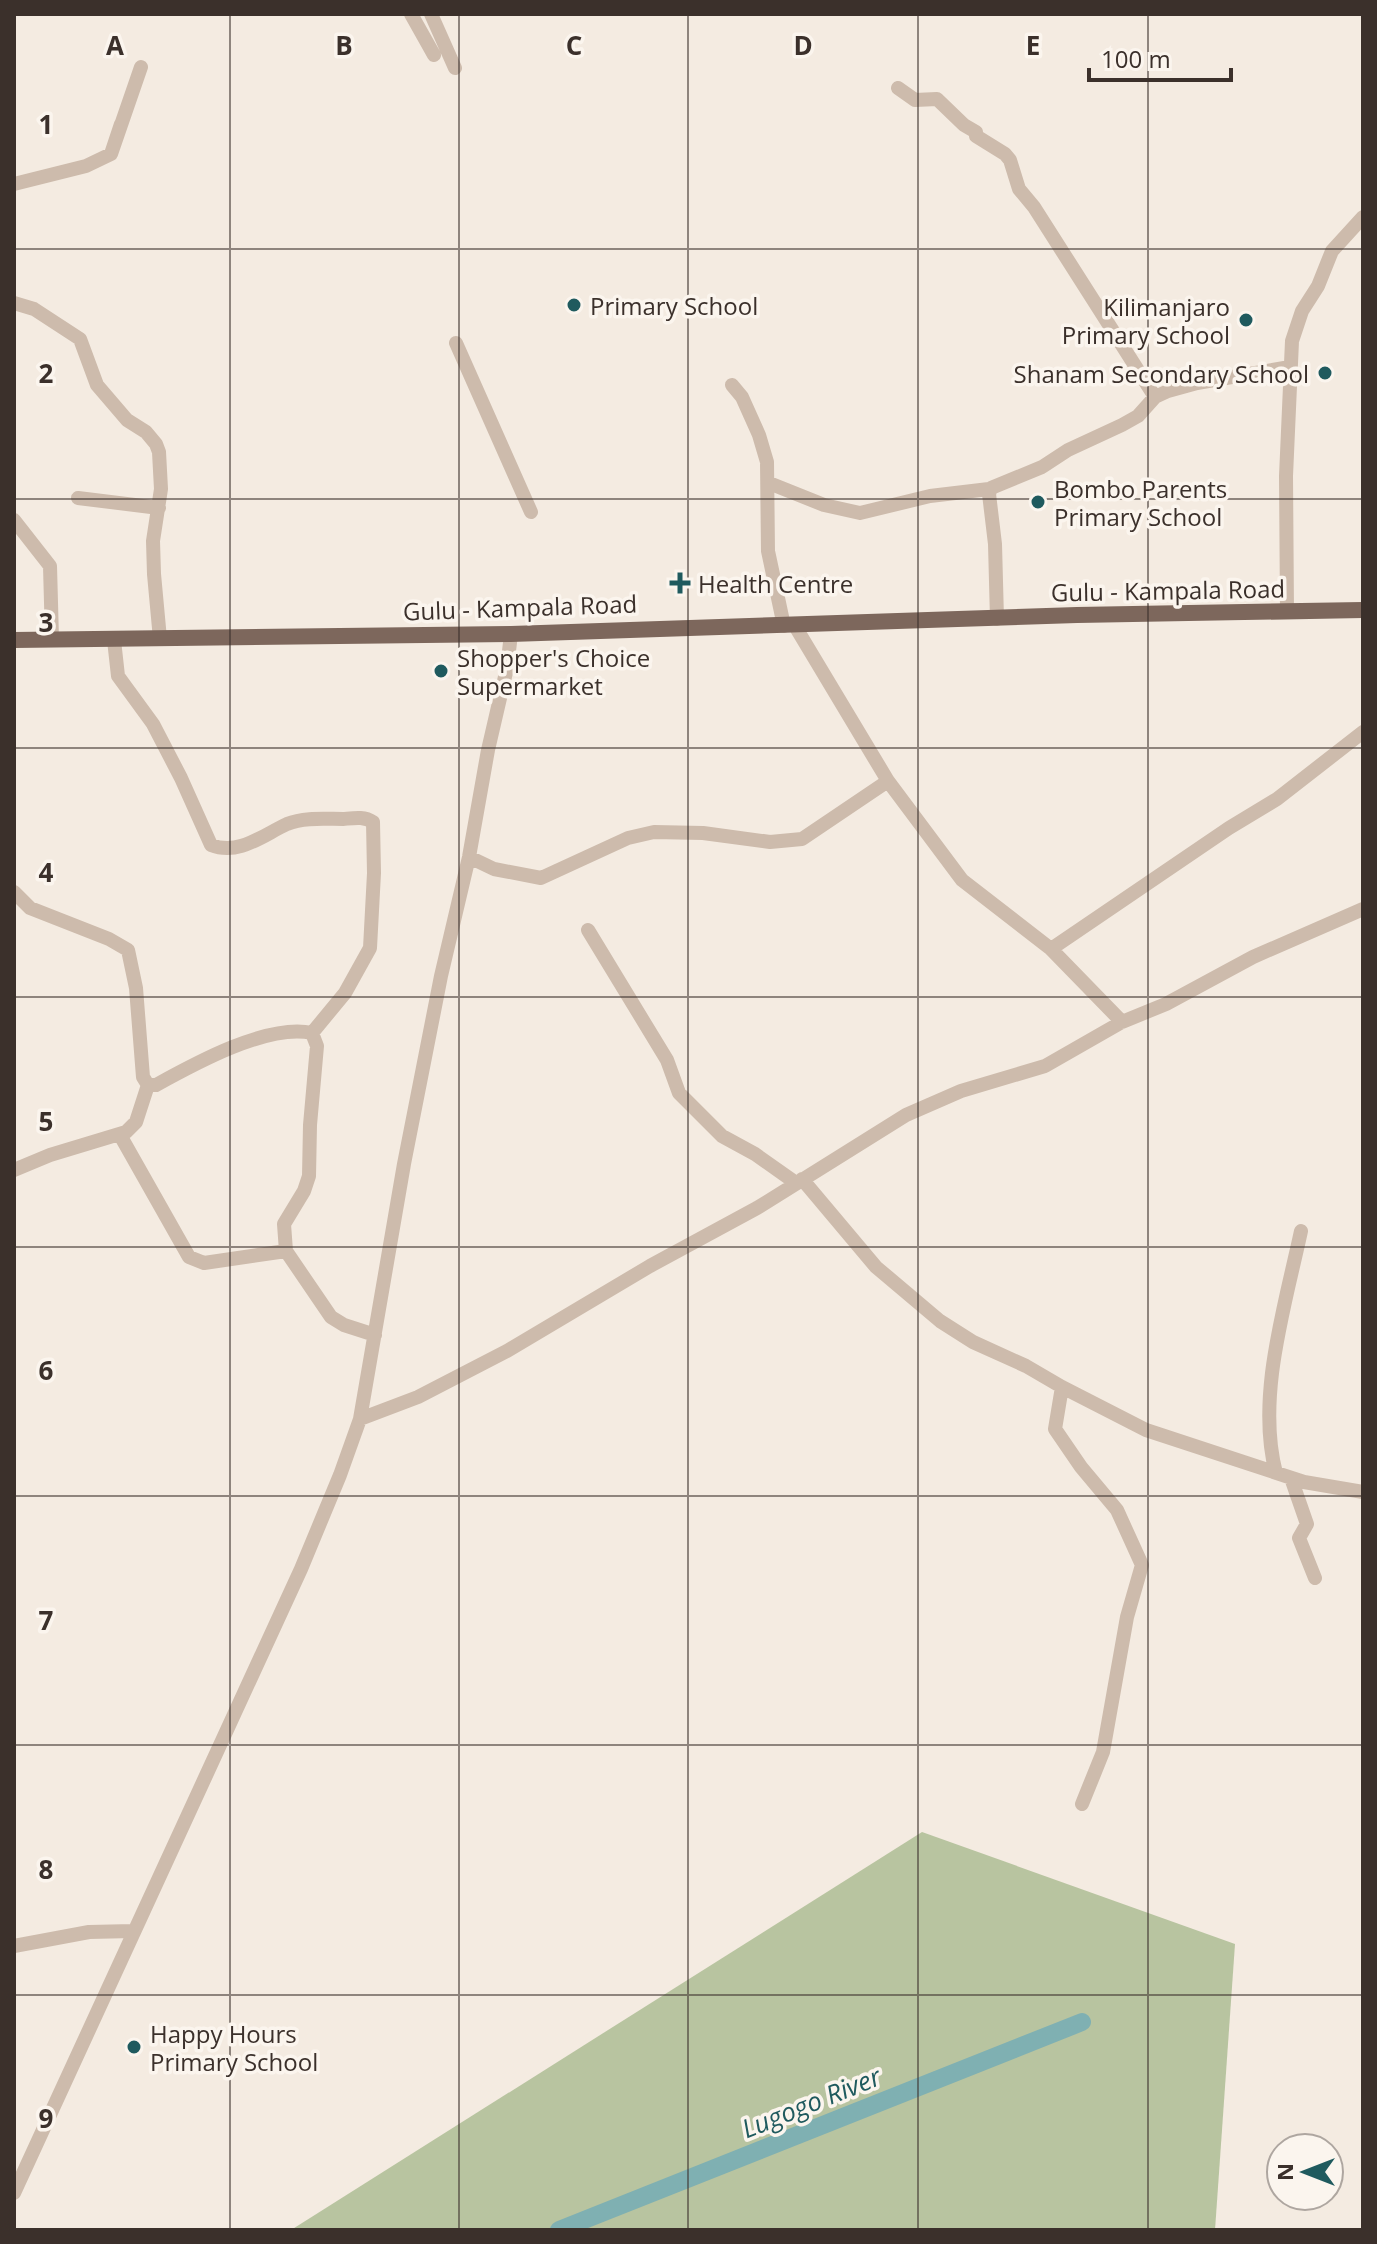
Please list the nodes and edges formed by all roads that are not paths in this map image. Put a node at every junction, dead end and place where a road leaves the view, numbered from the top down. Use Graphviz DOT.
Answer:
graph roads {
  1 [pos="411,14"];
  2 [pos="431,14"];
  3 [pos="434,55"];
  4 [pos="141,67"];
  5 [pos="455,68"];
  6 [pos="898,88"];
  7 [pos="121,124"];
  8 [pos="111,154"];
  9 [pos="14,184"];
  10 [pos="1363,217"];
  11 [pos="14,303"];
  12 [pos="456,343"];
  13 [pos="1290,367"];
  14 [pos="732,385"];
  15 [pos="1155,397"];
  16 [pos="769,483"];
  17 [pos="989,489"];
  18 [pos="78,498"];
  19 [pos="159,508"];
  20 [pos="531,512"];
  21 [pos="14,520"];
  22 [pos="1363,610"];
  23 [pos="1287,611"];
  24 [pos="997,619"];
  25 [pos="789,626"];
  26 [pos="511,634"];
  27 [pos="52,639"];
  28 [pos="160,639"];
  29 [pos="14,640"];
  30 [pos="114,640"];
  31 [pos="1363,732"];
  32 [pos="888,781"];
  33 [pos="469,857"];
  34 [pos="14,892"];
  35 [pos="1363,909"];
  36 [pos="588,930"];
  37 [pos="1051,949"];
  38 [pos="1122,1022"];
  39 [pos="312,1033"];
  40 [pos="148,1085"];
  41 [pos="120,1135"];
  42 [pos="14,1170"];
  43 [pos="799,1181"];
  44 [pos="1301,1231"];
  45 [pos="286,1251"];
  46 [pos="375,1335"];
  47 [pos="1062,1387"];
  48 [pos="360,1419"];
  49 [pos="1284,1475"];
  50 [pos="1363,1492"];
  51 [pos="1315,1578"];
  52 [pos="1082,1804"];
  53 [pos="133,1931"];
  54 [pos="14,1946"];
  55 [pos="14,2193"];
  1 -- 3 [label="street"];
  2 -- 5 [label="street"];
  4 -- 8 [label="street"];
  6 -- 15 [label="street"];
  7 -- 8 [label="street"];
  8 -- 9 [label="street"];
  10 -- 13 [label="street"];
  11 -- 19 [label="street"];
  12 -- 20 [label="street"];
  13 -- 15 [label="street"];
  13 -- 23 [label="street"];
  14 -- 16 [label="street"];
  15 -- 17 [label="street"];
  16 -- 17 [label="street"];
  16 -- 25 [label="street"];
  17 -- 24 [label="street"];
  18 -- 19 [label="street"];
  19 -- 28 [label="street"];
  21 -- 27 [label="street"];
  22 -- 23 [label="main road, Gulu - Kampala Road"];
  23 -- 24 [label="main road, Gulu - Kampala Road"];
  24 -- 25 [label="main road, Gulu - Kampala Road"];
  25 -- 26 [label="main road, Gulu - Kampala Road"];
  25 -- 32 [label="street"];
  26 -- 28 [label="main road, Gulu - Kampala Road"];
  26 -- 33 [label="street"];
  27 -- 29 [label="main road, Gulu - Kampala Road"];
  27 -- 30 [label="main road, Gulu - Kampala Road"];
  28 -- 30 [label="main road, Gulu - Kampala Road"];
  30 -- 39 [label="street"];
  31 -- 37 [label="street"];
  32 -- 33 [label="street"];
  32 -- 37 [label="street"];
  33 -- 46 [label="street"];
  34 -- 40 [label="street"];
  35 -- 38 [label="street"];
  36 -- 43 [label="street"];
  37 -- 38 [label="street"];
  38 -- 43 [label="street"];
  39 -- 40 [label="street"];
  39 -- 45 [label="street"];
  40 -- 41 [label="street"];
  41 -- 42 [label="street"];
  41 -- 45 [label="street"];
  43 -- 47 [label="street"];
  43 -- 48 [label="street"];
  44 -- 49 [label="street"];
  45 -- 46 [label="street"];
  46 -- 48 [label="street"];
  47 -- 49 [label="street"];
  47 -- 52 [label="street"];
  48 -- 53 [label="street"];
  49 -- 50 [label="street"];
  49 -- 51 [label="street"];
  53 -- 54 [label="street"];
  53 -- 55 [label="street"];
}
